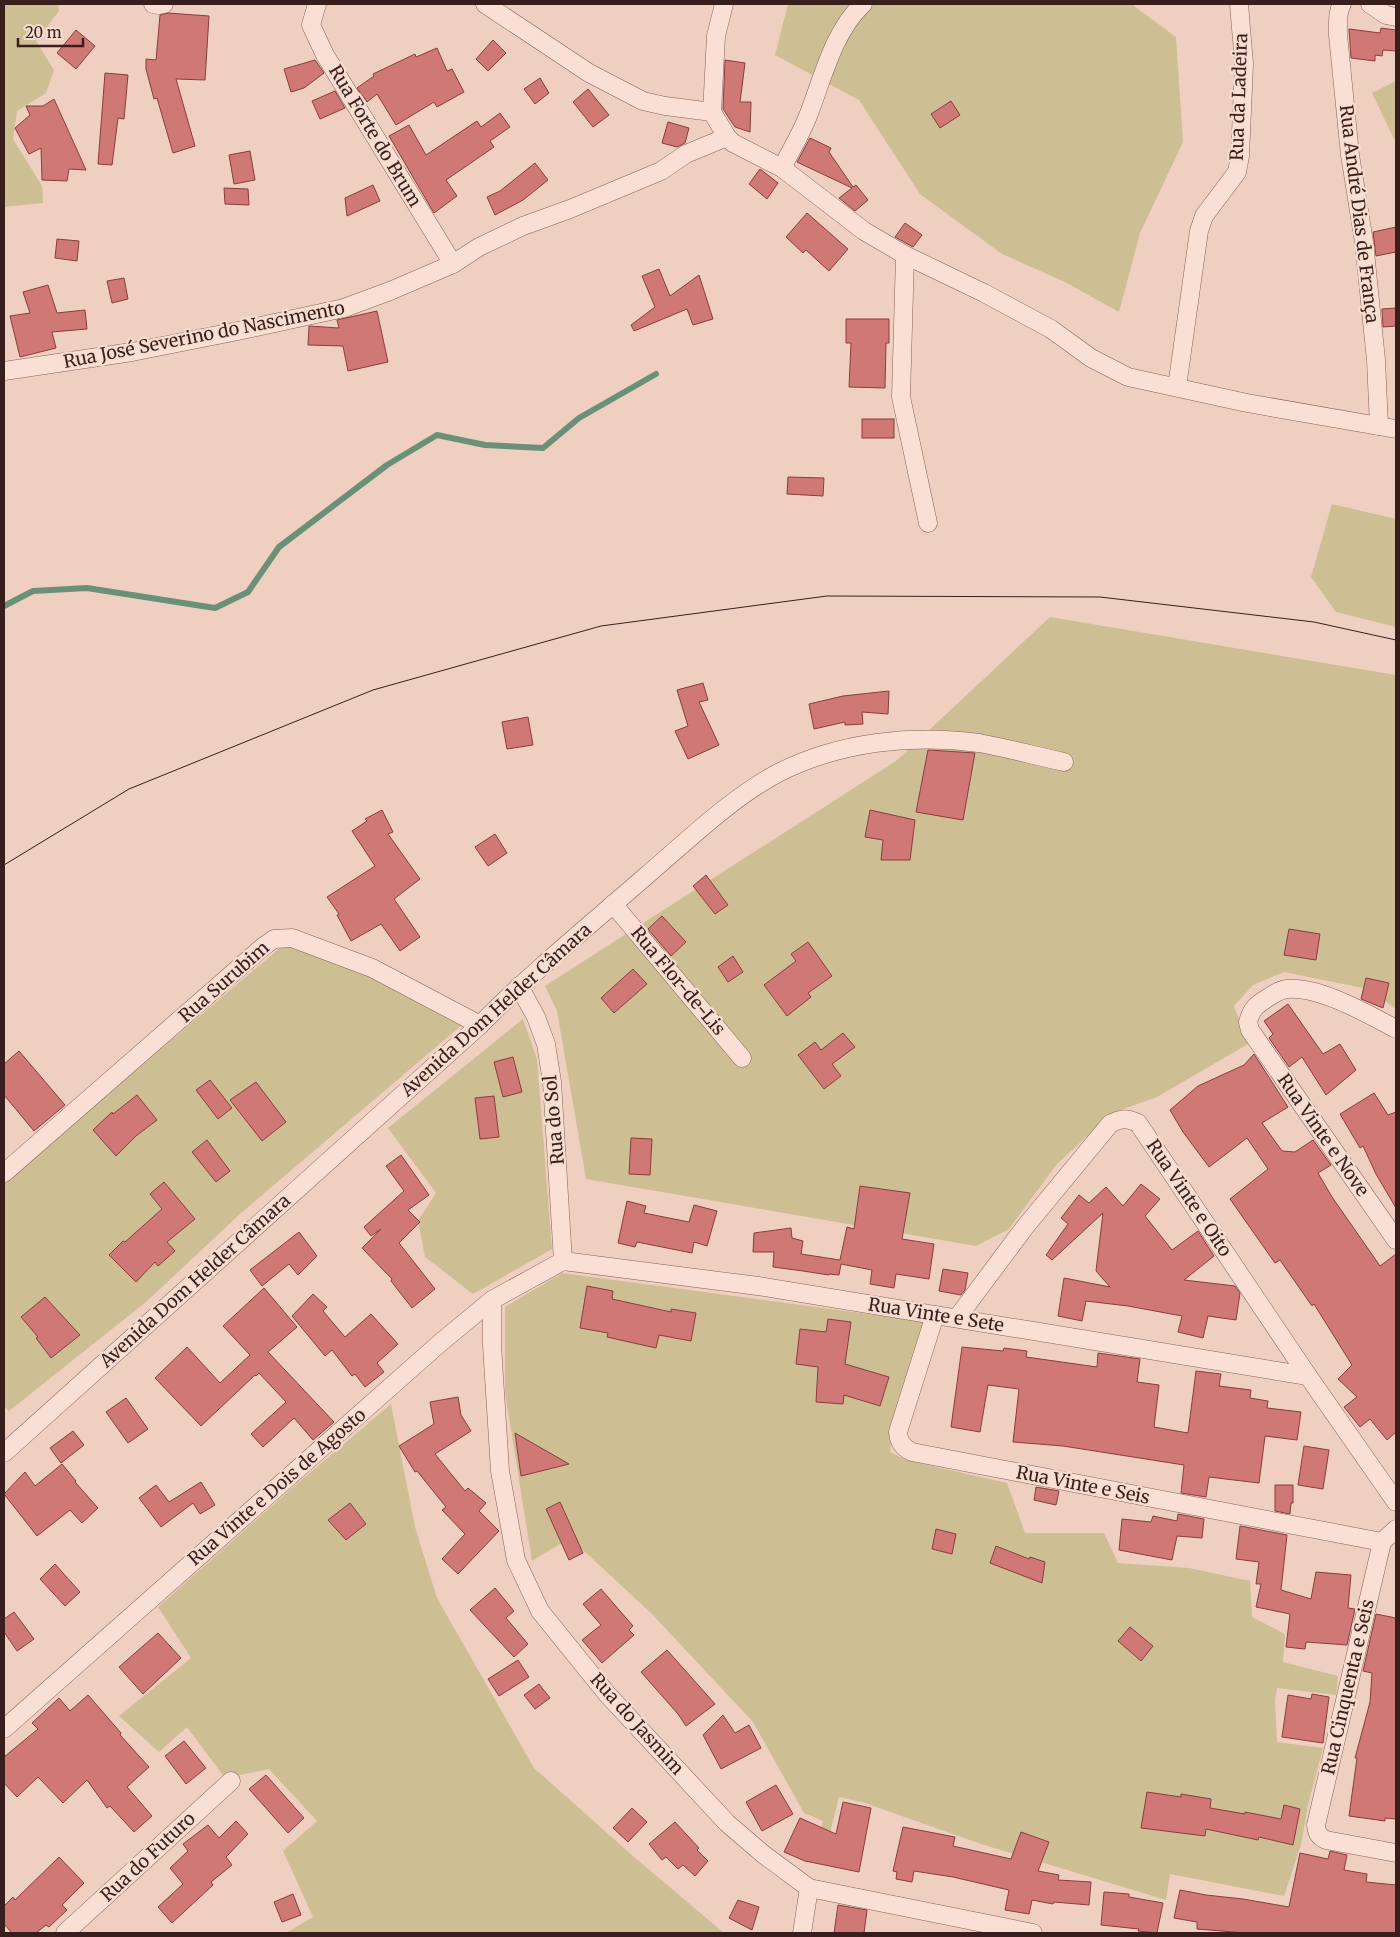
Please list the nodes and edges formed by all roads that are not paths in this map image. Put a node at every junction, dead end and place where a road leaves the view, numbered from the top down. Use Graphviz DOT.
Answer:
graph roads {
  1 [pos="153,4"];
  2 [pos="164,4"];
  3 [pos="317,4"];
  4 [pos="485,4"];
  5 [pos="724,4"];
  6 [pos="863,4"];
  7 [pos="1239,4"];
  8 [pos="1342,4"];
  9 [pos="1370,4"];
  10 [pos="1396,17"];
  11 [pos="712,112"];
  12 [pos="727,137"];
  13 [pos="782,168"];
  14 [pos="905,255"];
  15 [pos="452,264"];
  16 [pos="4,371"];
  17 [pos="1177,387"];
  18 [pos="1388,428"];
  19 [pos="928,523"];
  20 [pos="1064,762"];
  21 [pos="613,904"];
  22 [pos="519,986"];
  23 [pos="480,1025"];
  24 [pos="1396,1029"];
  25 [pos="742,1058"];
  26 [pos="4,1173"];
  27 [pos="1396,1240"];
  28 [pos="563,1261"];
  29 [pos="492,1300"];
  30 [pos="935,1315"];
  31 [pos="957,1318"];
  32 [pos="1308,1376"];
  33 [pos="4,1452"];
  34 [pos="1396,1502"];
  35 [pos="1396,1529"];
  36 [pos="1382,1542"];
  37 [pos="4,1729"];
  38 [pos="231,1781"];
  39 [pos="1396,1853"];
  40 [pos="809,1888"];
  41 [pos="66,1933"];
  42 [pos="802,1933"];
  43 [pos="1032,1933"];
  1 -- 2 [label="street"];
  3 -- 15 [label="street, Rua Forte do Brum"];
  4 -- 11 [label="street"];
  5 -- 11 [label="street"];
  6 -- 13 [label="street"];
  7 -- 17 [label="street, Rua da Ladeira"];
  8 -- 18 [label="street, Rua André Dias de França"];
  9 -- 10 [label="street"];
  11 -- 12 [label="street"];
  12 -- 13 [label="street"];
  12 -- 15 [label="street, Rua José Severino do Nascimento"];
  13 -- 14 [label="street"];
  14 -- 17 [label="street"];
  14 -- 19 [label="street"];
  15 -- 16 [label="street, Rua José Severino do Nascimento"];
  17 -- 18 [label="street"];
  20 -- 21 [label="street, Avenida Dom Helder Câmara"];
  21 -- 22 [label="street, Avenida Dom Helder Câmara"];
  21 -- 25 [label="street, Rua Flor-de-Lis"];
  22 -- 23 [label="street, Avenida Dom Helder Câmara"];
  22 -- 28 [label="street, Rua do Sol"];
  23 -- 26 [label="street, Rua Surubim"];
  23 -- 33 [label="street, Avenida Dom Helder Câmara"];
  24 -- 27 [label="street, Rua Vinte e Nove"];
  28 -- 29 [label="street, Rua Vinte e Dois de Agosto"];
  28 -- 30 [label="street, Rua Vinte e Sete"];
  29 -- 37 [label="street, Rua Vinte e Dois de Agosto"];
  29 -- 40 [label="street, Rua do Jasmim"];
  30 -- 31 [label="street, Rua Vinte e Sete"];
  30 -- 36 [label="street, Rua Vinte e Seis"];
  31 -- 32 [label="street, Rua Vinte e Sete"];
  31 -- 32 [label="street, Rua Vinte e Oito"];
  32 -- 34 [label="street, Rua Vinte e Oito"];
  35 -- 36 [label="street"];
  36 -- 39 [label="street, Rua Cinquenta e Seis"];
  38 -- 41 [label="street, Rua do Futuro"];
  40 -- 42 [label="street"];
  40 -- 43 [label="street, Rua do Jasmim"];
}
